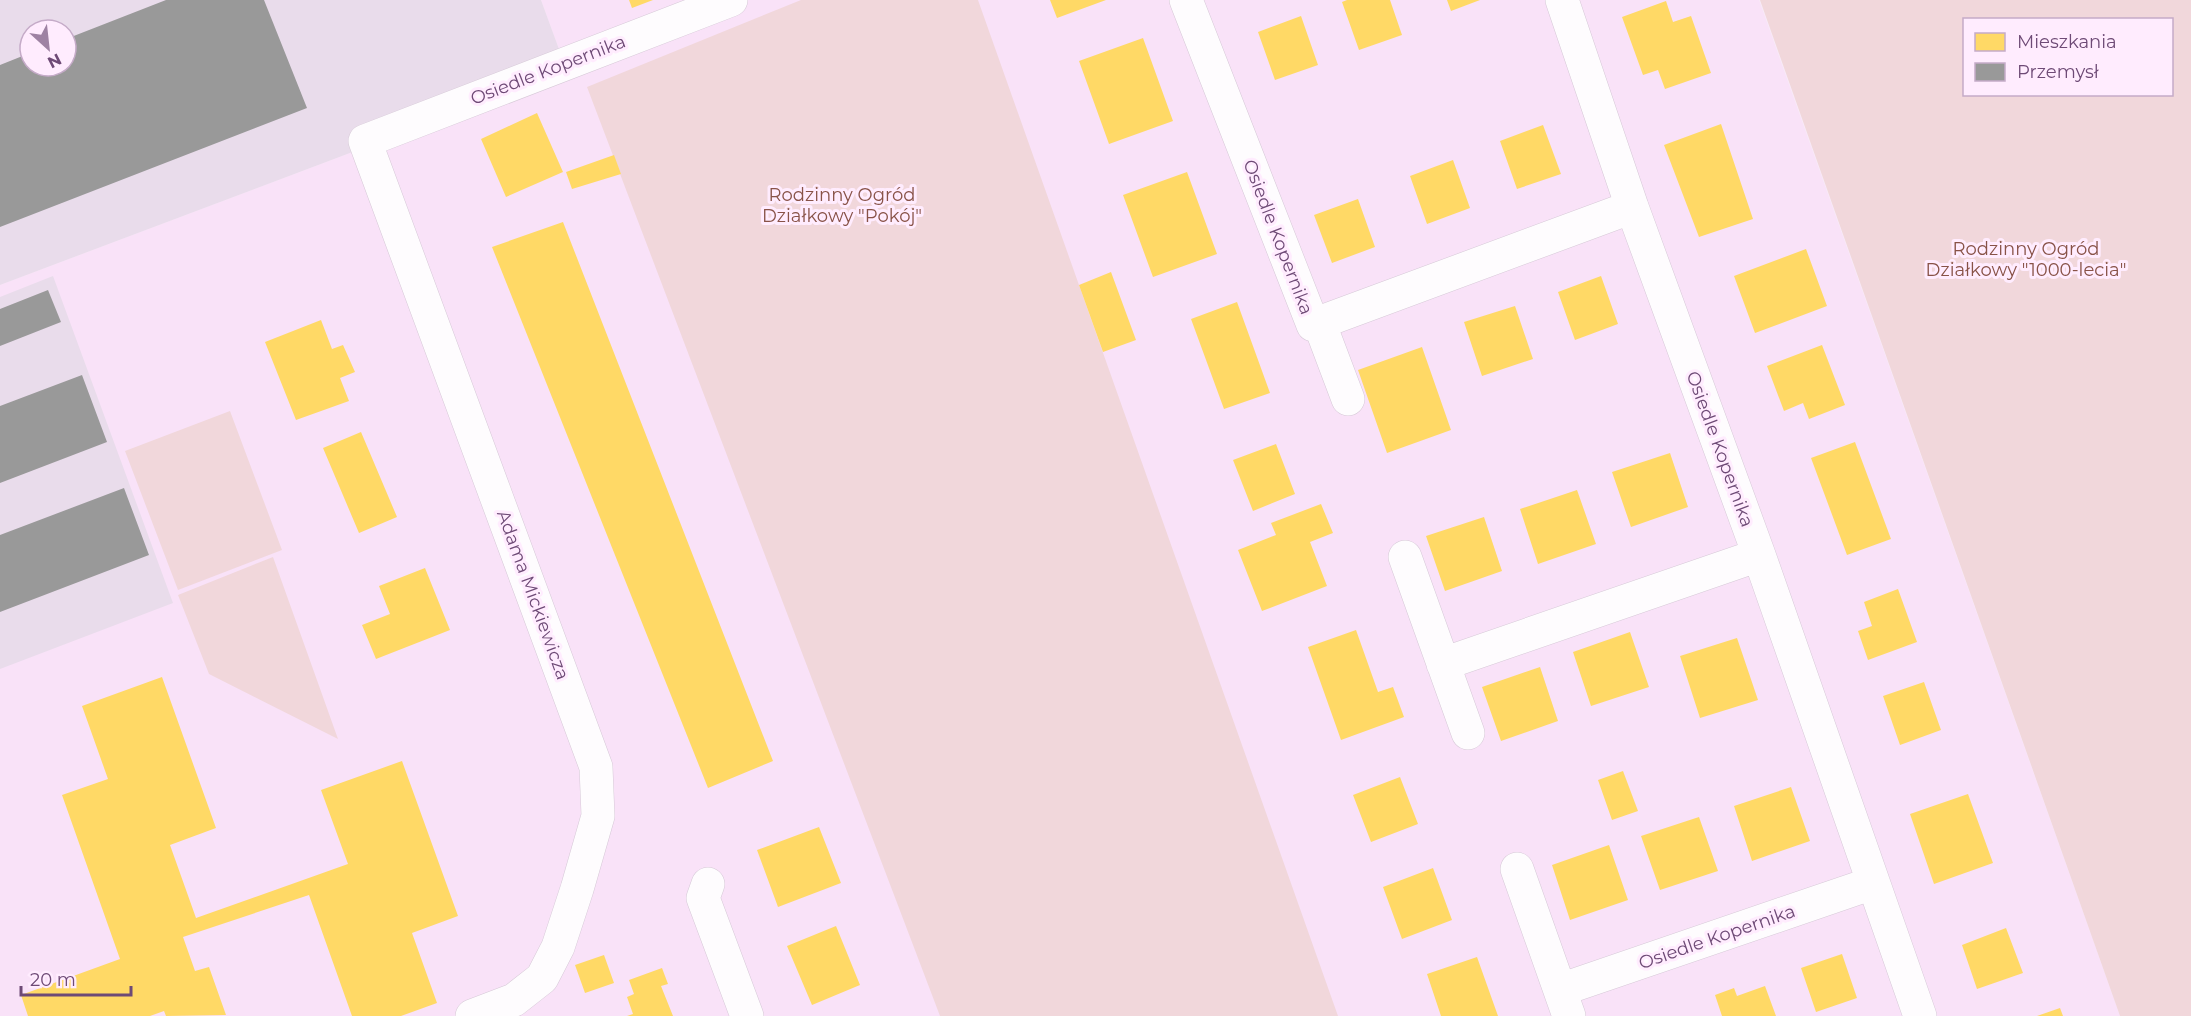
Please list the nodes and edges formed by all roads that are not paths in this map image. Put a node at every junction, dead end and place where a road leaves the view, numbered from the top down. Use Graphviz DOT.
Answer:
graph roads {
  1 [pos="731,0"];
  2 [pos="1185,0"];
  3 [pos="1562,0"];
  4 [pos="365,141"];
  5 [pos="1632,207"];
  6 [pos="1319,322"];
  7 [pos="1348,399"];
  8 [pos="1759,555"];
  9 [pos="1405,557"];
  10 [pos="1443,664"];
  11 [pos="1467,733"];
  12 [pos="1517,869"];
  13 [pos="1873,883"];
  14 [pos="708,884"];
  15 [pos="1565,1003"];
  16 [pos="472,1016"];
  17 [pos="747,1016"];
  18 [pos="1920,1016"];
  1 -- 4 [label="street, Osiedle Kopernika"];
  2 -- 6 [label="street, Osiedle Kopernika"];
  3 -- 5 [label="street, Osiedle Kopernika"];
  4 -- 16 [label="street, Adama Mickiewicza"];
  5 -- 6 [label="street, Osiedle Kopernika"];
  5 -- 8 [label="street, Osiedle Kopernika"];
  6 -- 7 [label="street"];
  8 -- 10 [label="street"];
  8 -- 13 [label="street, Osiedle Kopernika"];
  9 -- 10 [label="street"];
  10 -- 11 [label="street"];
  12 -- 15 [label="street, Osiedle Kopernika"];
  13 -- 15 [label="street, Osiedle Kopernika"];
  13 -- 18 [label="street, Osiedle Kopernika"];
  14 -- 17 [label="street"];
}
